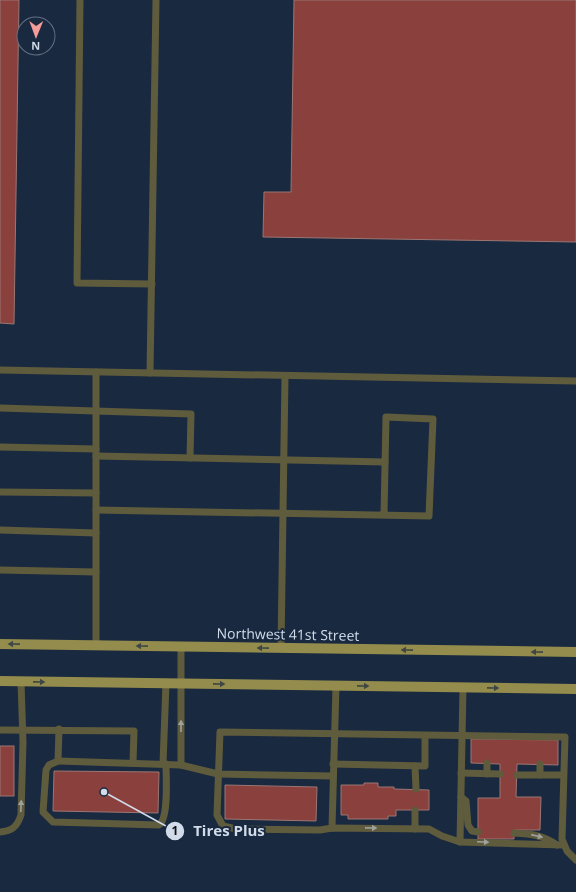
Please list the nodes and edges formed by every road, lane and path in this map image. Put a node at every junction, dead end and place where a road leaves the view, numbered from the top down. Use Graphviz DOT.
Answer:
graph roads {
  1 [pos="80,0"];
  2 [pos="156,0"];
  3 [pos="152,284"];
  4 [pos="0,370"];
  5 [pos="96,372"];
  6 [pos="150,373"];
  7 [pos="285,376"];
  8 [pos="576,381"];
  9 [pos="0,408"];
  10 [pos="96,411"];
  11 [pos="0,447"];
  12 [pos="96,452"];
  13 [pos="190,458"];
  14 [pos="284,460"];
  15 [pos="385,462"];
  16 [pos="0,492"];
  17 [pos="96,493"];
  18 [pos="96,510"];
  19 [pos="283,513"];
  20 [pos="384,515"];
  21 [pos="0,530"];
  22 [pos="96,533"];
  23 [pos="0,570"];
  24 [pos="96,572"];
  25 [pos="0,644"];
  26 [pos="96,645"];
  27 [pos="181,647"];
  28 [pos="281,648"];
  29 [pos="576,652"];
  30 [pos="0,681"];
  31 [pos="21,682"];
  32 [pos="166,683"];
  33 [pos="180,683"];
  34 [pos="336,686"];
  35 [pos="462,688"];
  36 [pos="576,689"];
  37 [pos="23,729"];
  38 [pos="59,729"];
  39 [pos="0,730"];
  40 [pos="334,735"];
  41 [pos="425,736"];
  42 [pos="461,736"];
  43 [pos="58,761"];
  44 [pos="133,763"];
  45 [pos="488,763"];
  46 [pos="165,764"];
  47 [pos="333,764"];
  48 [pos="540,764"];
  49 [pos="181,765"];
  50 [pos="415,766"];
  51 [pos="461,773"];
  52 [pos="218,774"];
  53 [pos="487,774"];
  54 [pos="500,774"];
  55 [pos="517,775"];
  56 [pos="540,775"];
  57 [pos="563,775"];
  58 [pos="333,776"];
  59 [pos="416,790"];
  60 [pos="461,797"];
  61 [pos="415,810"];
  62 [pos="332,828"];
  63 [pos="415,829"];
  64 [pos="0,832"];
  65 [pos="478,832"];
  66 [pos="514,833"];
  67 [pos="460,842"];
  68 [pos="560,845"];
  69 [pos="576,860"];
  1 -- 3 [label="lane"];
  2 -- 3 [label="lane"];
  3 -- 6 [label="lane"];
  4 -- 5 [label="lane"];
  5 -- 6 [label="lane"];
  5 -- 10 [label="lane"];
  6 -- 7 [label="lane"];
  7 -- 8 [label="lane"];
  7 -- 14 [label="lane"];
  9 -- 10 [label="lane"];
  10 -- 12 [label="lane"];
  10 -- 13 [label="lane"];
  11 -- 12 [label="lane"];
  12 -- 13 [label="lane"];
  12 -- 17 [label="lane"];
  13 -- 14 [label="lane"];
  14 -- 15 [label="lane"];
  14 -- 19 [label="lane"];
  15 -- 20 [label="lane"];
  15 -- 20 [label="lane"];
  16 -- 17 [label="lane"];
  17 -- 18 [label="lane"];
  18 -- 19 [label="lane"];
  18 -- 22 [label="lane"];
  19 -- 20 [label="lane"];
  19 -- 28 [label="lane"];
  21 -- 22 [label="lane"];
  22 -- 24 [label="lane"];
  23 -- 24 [label="lane"];
  24 -- 26 [label="lane"];
  26 -- 25 [label="main road, Northwest 41st Street, one-way"];
  27 -- 26 [label="main road, Northwest 41st Street, one-way"];
  28 -- 27 [label="main road, Northwest 41st Street, one-way"];
  27 -- 33 [label="lane"];
  29 -- 28 [label="main road, Northwest 41st Street, one-way"];
  30 -- 31 [label="main road"];
  31 -- 32 [label="main road, one-way"];
  31 -- 37 [label="lane"];
  32 -- 33 [label="main road"];
  32 -- 46 [label="lane"];
  33 -- 34 [label="main road, one-way"];
  49 -- 33 [label="lane, one-way"];
  34 -- 35 [label="main road, one-way"];
  34 -- 40 [label="lane"];
  35 -- 36 [label="main road, one-way"];
  35 -- 42 [label="lane"];
  37 -- 38 [label="lane"];
  37 -- 39 [label="lane"];
  64 -- 37 [label="lane, one-way"];
  38 -- 43 [label="lane"];
  38 -- 44 [label="lane"];
  40 -- 41 [label="lane"];
  40 -- 47 [label="lane"];
  40 -- 52 [label="lane"];
  41 -- 42 [label="lane"];
  41 -- 50 [label="lane"];
  42 -- 51 [label="lane"];
  42 -- 57 [label="lane"];
  43 -- 44 [label="lane"];
  43 -- 46 [label="lane"];
  44 -- 46 [label="lane"];
  45 -- 53 [label="lane"];
  46 -- 49 [label="lane"];
  47 -- 50 [label="lane"];
  47 -- 58 [label="lane"];
  48 -- 56 [label="lane"];
  49 -- 52 [label="lane"];
  50 -- 59 [label="lane"];
  51 -- 53 [label="lane"];
  51 -- 60 [label="lane"];
  52 -- 58 [label="lane"];
  52 -- 62 [label="lane"];
  53 -- 54 [label="lane"];
  55 -- 56 [label="lane"];
  56 -- 57 [label="lane"];
  57 -- 68 [label="lane"];
  58 -- 62 [label="lane"];
  60 -- 65 [label="lane"];
  60 -- 67 [label="lane"];
  61 -- 63 [label="lane"];
  62 -- 63 [label="lane, one-way"];
  63 -- 67 [label="lane"];
  66 -- 68 [label="lane, one-way"];
  67 -- 68 [label="lane, one-way"];
  68 -- 69 [label="lane"];
}
